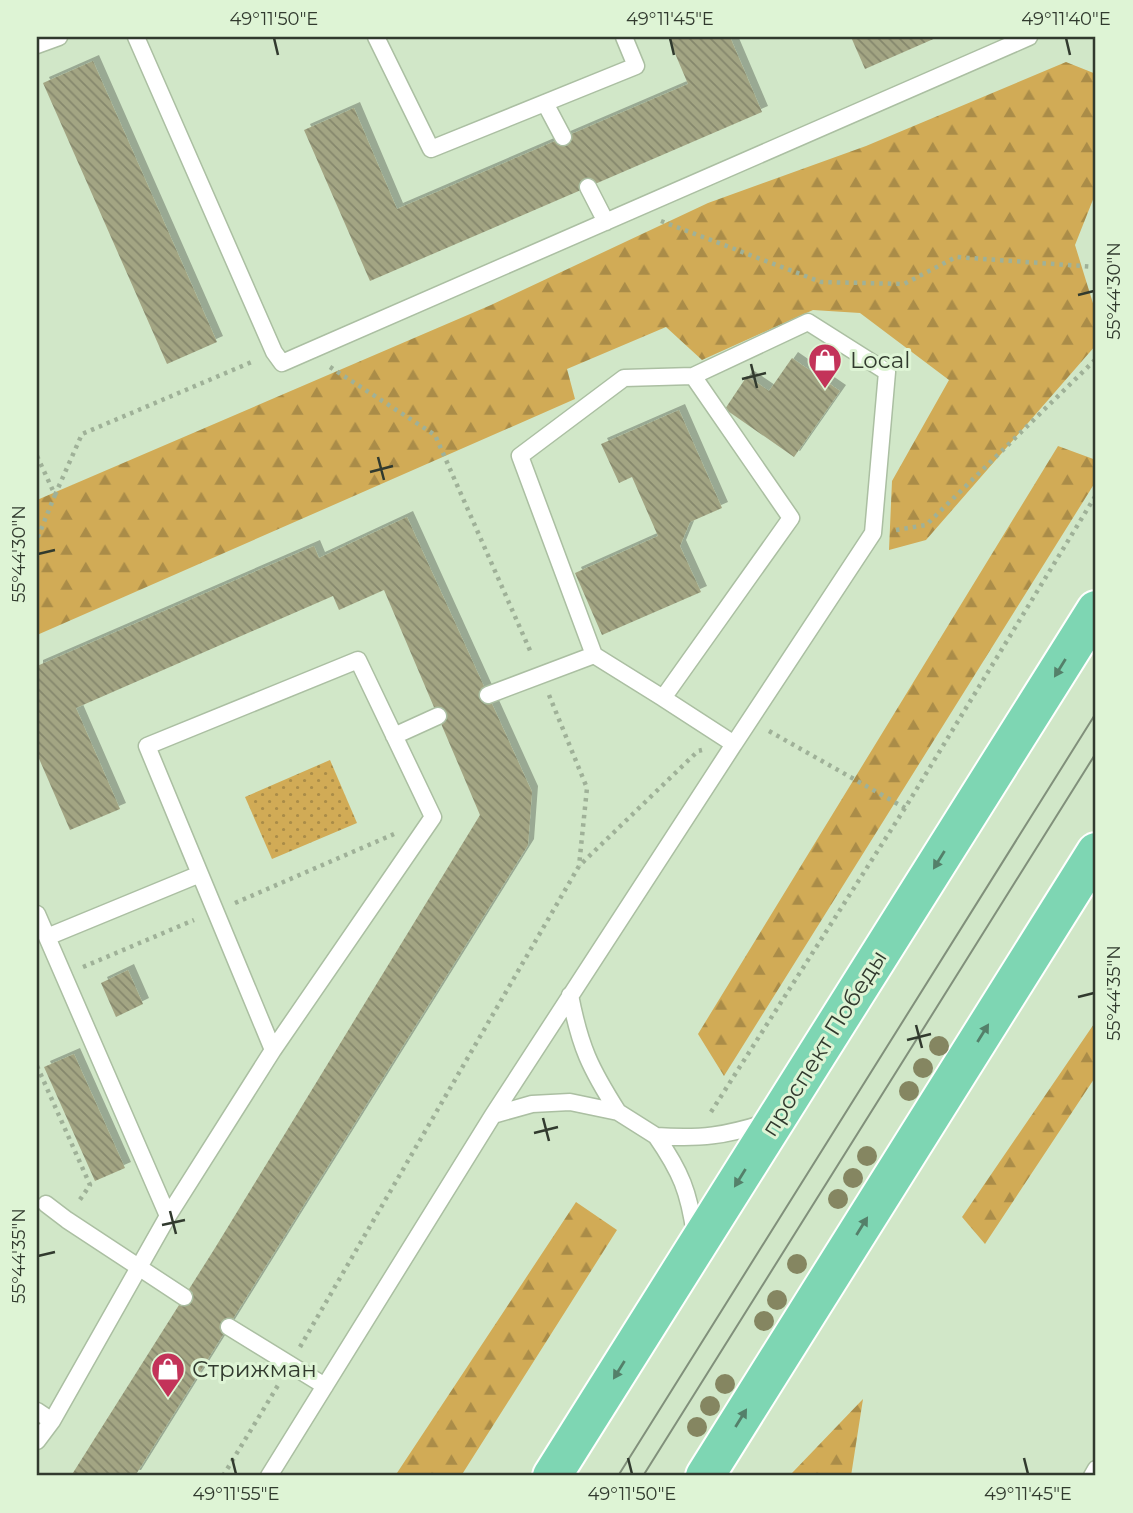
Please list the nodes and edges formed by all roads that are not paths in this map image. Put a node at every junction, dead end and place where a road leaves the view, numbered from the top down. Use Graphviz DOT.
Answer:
graph roads {
  1 [pos="59,37"];
  2 [pos="136,37"];
  3 [pos="376,37"];
  4 [pos="624,37"];
  5 [pos="1029,37"];
  6 [pos="37,45"];
  7 [pos="545,103"];
  8 [pos="563,137"];
  9 [pos="588,187"];
  10 [pos="606,222"];
  11 [pos="693,376"];
  12 [pos="1096,610"];
  13 [pos="594,655"];
  14 [pos="488,695"];
  15 [pos="663,698"];
  16 [pos="438,716"];
  17 [pos="394,736"];
  18 [pos="734,744"];
  19 [pos="1096,852"];
  20 [pos="200,874"];
  21 [pos="37,914"];
  22 [pos="47,937"];
  23 [pos="570,995"];
  24 [pos="273,1050"];
  25 [pos="618,1112"];
  26 [pos="493,1115"];
  27 [pos="777,1119"];
  28 [pos="656,1136"];
  29 [pos="46,1204"];
  30 [pos="167,1216"];
  31 [pos="697,1246"];
  32 [pos="139,1267"];
  33 [pos="184,1297"];
  34 [pos="229,1327"];
  35 [pos="325,1386"];
  36 [pos="37,1412"];
  37 [pos="51,1421"];
  38 [pos="37,1441"];
  39 [pos="1096,1469"];
  40 [pos="269,1476"];
  41 [pos="552,1476"];
  42 [pos="705,1476"];
  43 [pos="1092,1476"];
  1 -- 6 [label="lane"];
  2 -- 10 [label="lane"];
  3 -- 7 [label="lane"];
  4 -- 7 [label="lane"];
  5 -- 10 [label="lane"];
  7 -- 8 [label="lane"];
  9 -- 10 [label="lane"];
  11 -- 13 [label="lane"];
  11 -- 15 [label="lane"];
  11 -- 18 [label="lane"];
  12 -- 27 [label="main road, проспект Победы, one-way"];
  13 -- 14 [label="lane"];
  13 -- 15 [label="lane"];
  15 -- 18 [label="lane"];
  16 -- 17 [label="lane"];
  17 -- 20 [label="lane"];
  17 -- 24 [label="lane"];
  18 -- 23 [label="lane"];
  42 -- 19 [label="main road, one-way"];
  20 -- 22 [label="lane"];
  20 -- 24 [label="lane"];
  21 -- 22 [label="lane"];
  22 -- 30 [label="lane"];
  23 -- 25 [label="lane"];
  23 -- 26 [label="lane"];
  24 -- 30 [label="lane"];
  25 -- 26 [label="lane"];
  25 -- 28 [label="lane"];
  26 -- 35 [label="lane"];
  27 -- 28 [label="lane"];
  27 -- 31 [label="main road, проспект Победы, one-way"];
  28 -- 31 [label="lane"];
  29 -- 32 [label="lane"];
  30 -- 32 [label="lane"];
  31 -- 41 [label="main road, проспект Победы, one-way"];
  32 -- 33 [label="lane"];
  32 -- 37 [label="lane"];
  34 -- 35 [label="lane"];
  35 -- 40 [label="lane"];
  36 -- 37 [label="lane"];
  37 -- 38 [label="lane"];
  39 -- 43 [label="lane"];
}
